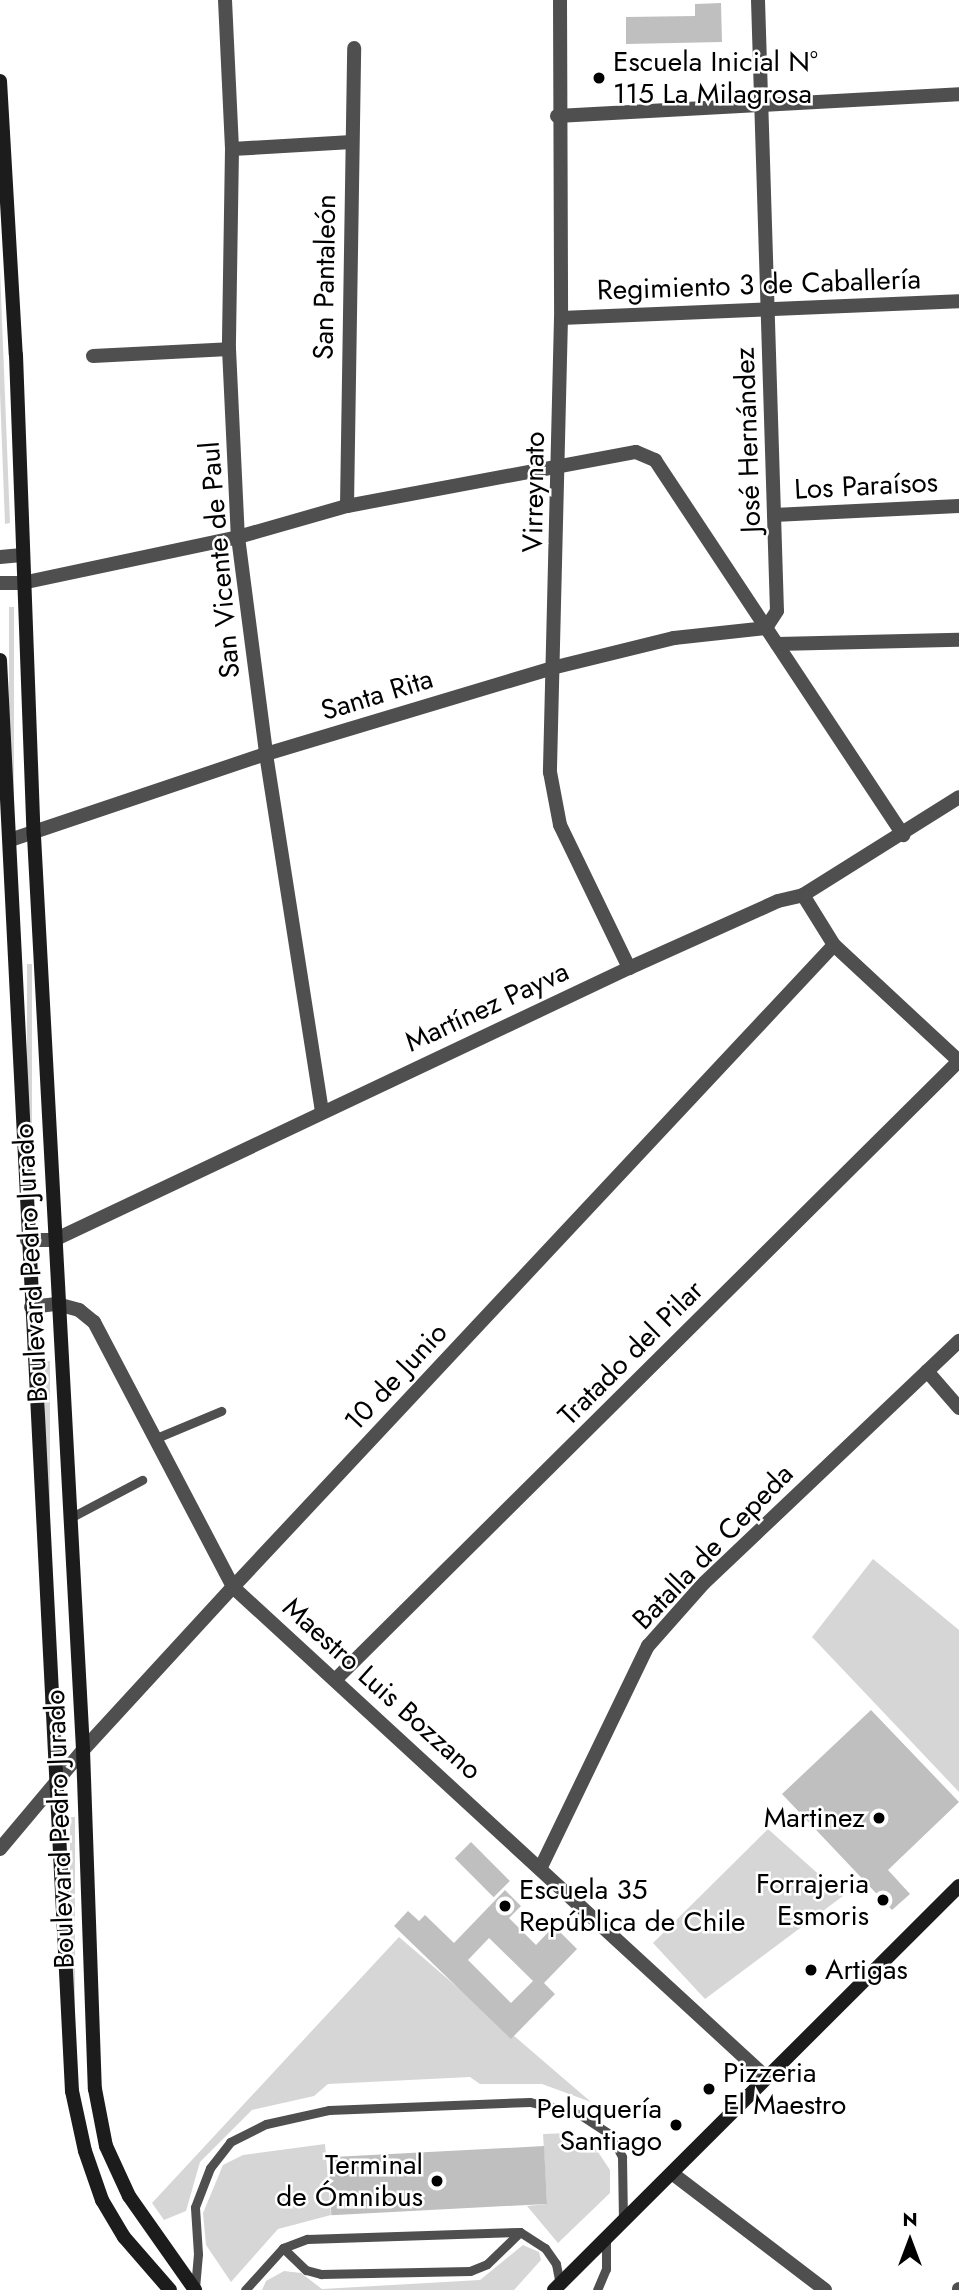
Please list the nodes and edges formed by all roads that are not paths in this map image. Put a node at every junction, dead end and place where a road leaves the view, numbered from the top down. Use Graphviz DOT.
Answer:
graph roads {
  1 [pos="225,0"];
  2 [pos="560,0"];
  3 [pos="758,0"];
  4 [pos="354,48"];
  5 [pos="0,81"];
  6 [pos="959,93"];
  7 [pos="762,104"];
  8 [pos="557,116"];
  9 [pos="352,142"];
  10 [pos="232,149"];
  11 [pos="4,250"];
  12 [pos="959,301"];
  13 [pos="768,309"];
  14 [pos="561,318"];
  15 [pos="229,349"];
  16 [pos="93,356"];
  17 [pos="559,463"];
  18 [pos="347,506"];
  19 [pos="959,506"];
  20 [pos="774,515"];
  21 [pos="237,537"];
  22 [pos="22,555"];
  23 [pos="0,557"];
  24 [pos="0,583"];
  25 [pos="22,583"];
  26 [pos="766,628"];
  27 [pos="959,640"];
  28 [pos="777,644"];
  29 [pos="0,660"];
  30 [pos="556,667"];
  31 [pos="266,754"];
  32 [pos="959,797"];
  33 [pos="903,835"];
  34 [pos="34,836"];
  35 [pos="10,840"];
  36 [pos="803,895"];
  37 [pos="834,945"];
  38 [pos="14,949"];
  39 [pos="39,949"];
  40 [pos="629,968"];
  41 [pos="959,1061"];
  42 [pos="322,1111"];
  43 [pos="27,1240"];
  44 [pos="54,1240"];
  45 [pos="57,1304"];
  46 [pos="31,1307"];
  47 [pos="959,1341"];
  48 [pos="927,1371"];
  49 [pos="959,1408"];
  50 [pos="222,1411"];
  51 [pos="154,1439"];
  52 [pos="142,1480"];
  53 [pos="68,1519"];
  54 [pos="233,1587"];
  55 [pos="337,1678"];
  56 [pos="83,1750"];
  57 [pos="58,1784"];
  58 [pos="0,1849"];
  59 [pos="541,1867"];
  60 [pos="959,1886"];
  61 [pos="94,2076"];
  62 [pos="71,2078"];
  63 [pos="767,2078"];
  64 [pos="673,2174"];
  65 [pos="132,2200"];
  66 [pos="113,2217"];
  67 [pos="622,2225"];
  68 [pos="520,2232"];
  69 [pos="606,2240"];
  70 [pos="283,2248"];
  71 [pos="557,2287"];
  72 [pos="170,2290"];
  73 [pos="195,2290"];
  74 [pos="246,2290"];
  75 [pos="597,2290"];
  76 [pos="825,2290"];
  1 -- 10 [label="street, San Vicente de Paul"];
  2 -- 8 [label="street, Virreynato"];
  3 -- 7 [label="street, José Hernández"];
  4 -- 9 [label="street, San Pantaleón"];
  5 -- 11 [label="main road, Boulevard Pedro Jurado"];
  6 -- 7 [label="street"];
  7 -- 8 [label="street"];
  7 -- 13 [label="street, José Hernández"];
  8 -- 14 [label="street, Virreynato"];
  9 -- 10 [label="street"];
  9 -- 18 [label="street, San Pantaleón"];
  10 -- 15 [label="street, San Vicente de Paul"];
  11 -- 22 [label="main road, Boulevard Pedro Jurado"];
  12 -- 13 [label="street, Regimiento 3 de Caballería"];
  13 -- 14 [label="street, Regimiento 3 de Caballería"];
  13 -- 20 [label="street, José Hernández"];
  14 -- 17 [label="street, Virreynato"];
  15 -- 16 [label="street"];
  15 -- 21 [label="street, San Vicente de Paul"];
  17 -- 18 [label="street"];
  17 -- 26 [label="street"];
  17 -- 30 [label="street, Virreynato"];
  18 -- 21 [label="street"];
  19 -- 20 [label="street, Los Paraísos"];
  20 -- 26 [label="street, José Hernández"];
  21 -- 25 [label="street"];
  21 -- 31 [label="street, San Vicente de Paul"];
  22 -- 23 [label="street"];
  22 -- 25 [label="main road, Boulevard Pedro Jurado"];
  24 -- 25 [label="street"];
  25 -- 34 [label="main road, Boulevard Pedro Jurado"];
  26 -- 28 [label="street"];
  26 -- 30 [label="street, Santa Rita"];
  27 -- 28 [label="street"];
  28 -- 33 [label="street"];
  29 -- 35 [label="main road, Boulevard Pedro Jurado"];
  30 -- 31 [label="street, Santa Rita"];
  30 -- 40 [label="street, Virreynato"];
  31 -- 34 [label="street, Santa Rita"];
  31 -- 42 [label="street, San Vicente de Paul"];
  32 -- 33 [label="street, Martínez Payva"];
  33 -- 36 [label="street, Martínez Payva"];
  34 -- 35 [label="street, Santa Rita"];
  34 -- 39 [label="main road, Boulevard Pedro Jurado"];
  35 -- 38 [label="main road, Boulevard Pedro Jurado"];
  36 -- 37 [label="street"];
  36 -- 40 [label="street, Martínez Payva"];
  37 -- 41 [label="street"];
  37 -- 54 [label="street, 10 de Junio"];
  38 -- 39 [label="main road"];
  38 -- 43 [label="main road, Boulevard Pedro Jurado"];
  39 -- 44 [label="main road, Boulevard Pedro Jurado"];
  40 -- 42 [label="street, Martínez Payva"];
  41 -- 55 [label="street, Tratado del Pilar"];
  42 -- 44 [label="street, Martínez Payva"];
  43 -- 44 [label="street, Martínez Payva"];
  43 -- 46 [label="main road, Boulevard Pedro Jurado"];
  44 -- 45 [label="main road, Boulevard Pedro Jurado"];
  45 -- 46 [label="street"];
  45 -- 51 [label="street, Maestro Luis Bozzano"];
  45 -- 53 [label="main road, Boulevard Pedro Jurado"];
  46 -- 57 [label="main road, Boulevard Pedro Jurado"];
  47 -- 48 [label="street, Batalla de Cepeda"];
  48 -- 49 [label="street"];
  48 -- 59 [label="street, Batalla de Cepeda"];
  50 -- 51 [label="lane"];
  51 -- 54 [label="street, Maestro Luis Bozzano"];
  52 -- 53 [label="lane"];
  53 -- 56 [label="main road, Boulevard Pedro Jurado"];
  54 -- 55 [label="street, Maestro Luis Bozzano"];
  54 -- 56 [label="street, 10 de Junio"];
  55 -- 59 [label="street, Maestro Luis Bozzano"];
  56 -- 57 [label="street, 10 de Junio"];
  56 -- 61 [label="main road, Boulevard Pedro Jurado"];
  57 -- 58 [label="street, 10 de Junio"];
  57 -- 62 [label="main road, Boulevard Pedro Jurado"];
  59 -- 63 [label="street, Maestro Luis Bozzano"];
  60 -- 63 [label="main road"];
  61 -- 62 [label="main road"];
  61 -- 65 [label="main road, Boulevard Pedro Jurado"];
  62 -- 66 [label="main road, Boulevard Pedro Jurado"];
  63 -- 64 [label="main road"];
  64 -- 67 [label="main road"];
  64 -- 76 [label="street"];
  65 -- 66 [label="main road"];
  65 -- 73 [label="main road, Boulevard Pedro Jurado"];
  66 -- 72 [label="main road, Boulevard Pedro Jurado"];
  67 -- 69 [label="main road"];
  67 -- 73 [label="lane"];
  68 -- 70 [label="lane"];
  68 -- 70 [label="lane"];
  68 -- 71 [label="lane"];
  69 -- 71 [label="main road"];
  69 -- 75 [label="lane"];
  70 -- 74 [label="lane"];
}
